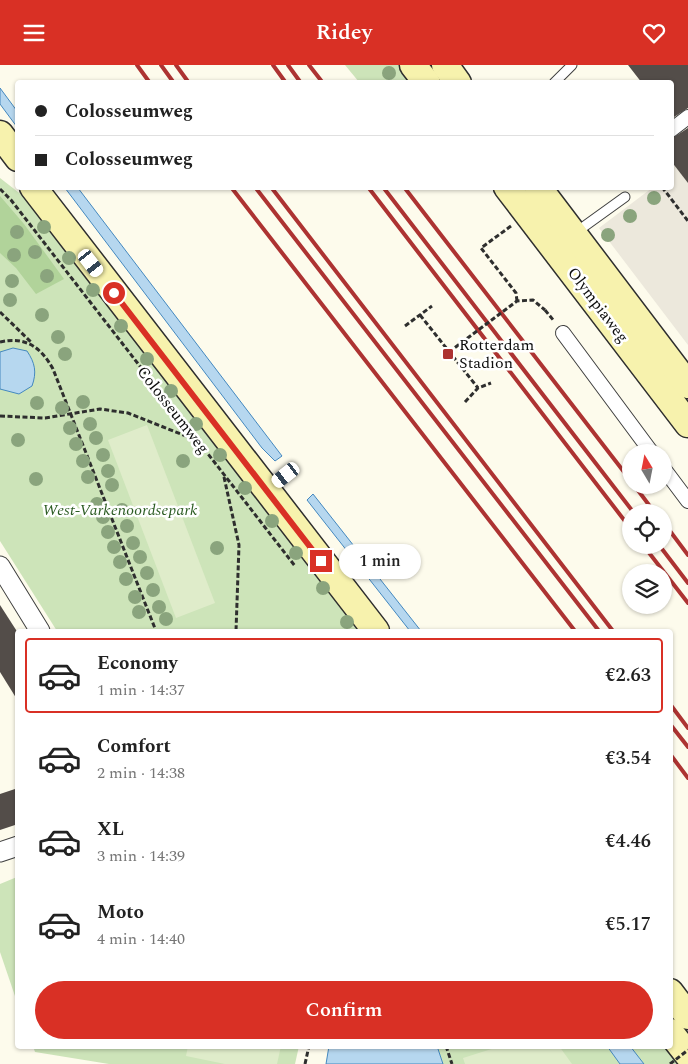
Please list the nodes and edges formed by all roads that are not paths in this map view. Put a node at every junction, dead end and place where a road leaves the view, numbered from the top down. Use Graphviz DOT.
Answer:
graph roads {
  1 [pos="413,65"];
  2 [pos="444,65"];
  3 [pos="572,65"];
  4 [pos="425,80"];
  5 [pos="456,80"];
  6 [pos="557,80"];
  7 [pos="688,117"];
  8 [pos="674,128"];
  9 [pos="0,134"];
  10 [pos="15,154"];
  11 [pos="0,165"];
  12 [pos="15,176"];
  13 [pos="33,190"];
  14 [pos="510,190"];
  15 [pos="539,190"];
  16 [pos="625,197"];
  17 [pos="563,240"];
  18 [pos="563,333"];
  19 [pos="688,385"];
  20 [pos="688,424"];
  21 [pos="645,444"];
  22 [pos="672,480"];
  23 [pos="688,501"];
  24 [pos="0,566"];
  25 [pos="39,629"];
  26 [pos="375,629"];
  27 [pos="15,847"];
  28 [pos="0,852"];
  29 [pos="673,997"];
  30 [pos="688,1016"];
  31 [pos="673,1036"];
  32 [pos="688,1055"];
  1 -- 4 [label="main road"];
  2 -- 5 [label="main road"];
  3 -- 6 [label="lane"];
  7 -- 8 [label="street"];
  9 -- 10 [label="main road"];
  11 -- 12 [label="main road, Colosseumweg"];
  13 -- 26 [label="main road, Colosseumweg"];
  14 -- 17 [label="main road, Olympiaweg"];
  15 -- 17 [label="main road, Olympiaweg"];
  16 -- 17 [label="lane"];
  17 -- 19 [label="main road, Olympiaweg"];
  17 -- 20 [label="main road, Olympiaweg"];
  18 -- 21 [label="street"];
  22 -- 23 [label="street"];
  24 -- 25 [label="street"];
  27 -- 28 [label="street"];
  29 -- 30 [label="main road"];
  31 -- 32 [label="main road"];
}
